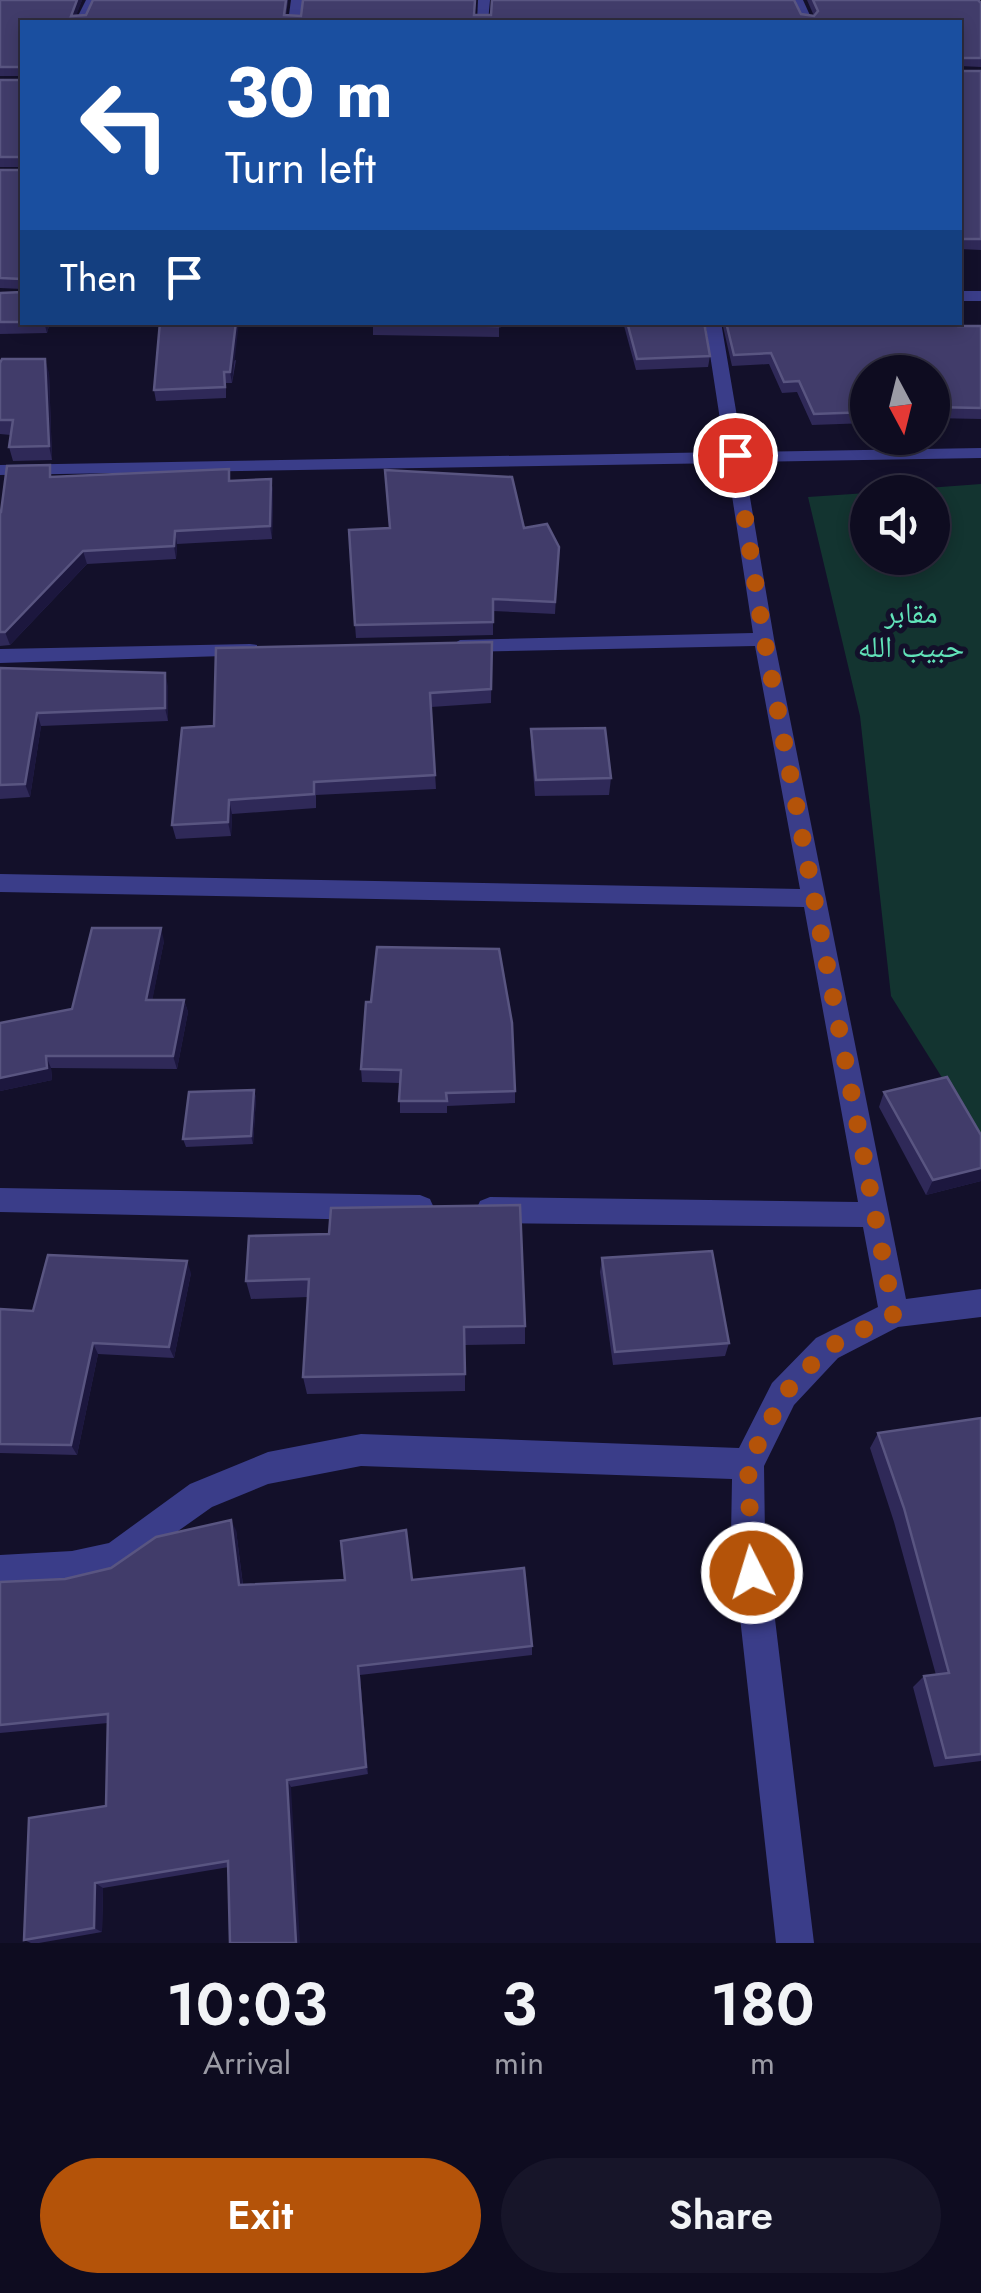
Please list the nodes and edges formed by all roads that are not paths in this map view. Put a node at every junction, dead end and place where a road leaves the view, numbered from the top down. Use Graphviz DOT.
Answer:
graph roads {
  1 [pos="713,325"];
  2 [pos="981,453"];
  3 [pos="735,455"];
  4 [pos="0,470"];
  5 [pos="764,638"];
  6 [pos="431,646"];
  7 [pos="274,650"];
  8 [pos="0,656"];
  9 [pos="0,883"];
  10 [pos="814,898"];
  11 [pos="0,1200"];
  12 [pos="874,1215"];
  13 [pos="981,1303"];
  14 [pos="894,1314"];
  15 [pos="748,1464"];
  16 [pos="0,1572"];
  17 [pos="795,1943"];
  1 -- 3 [label="street"];
  2 -- 3 [label="street"];
  3 -- 4 [label="street"];
  3 -- 5 [label="street"];
  5 -- 6 [label="street"];
  5 -- 10 [label="street"];
  7 -- 8 [label="street"];
  9 -- 10 [label="street"];
  10 -- 12 [label="street"];
  11 -- 12 [label="street"];
  12 -- 14 [label="street"];
  13 -- 14 [label="street"];
  14 -- 15 [label="street"];
  15 -- 16 [label="street"];
  15 -- 17 [label="street"];
}
